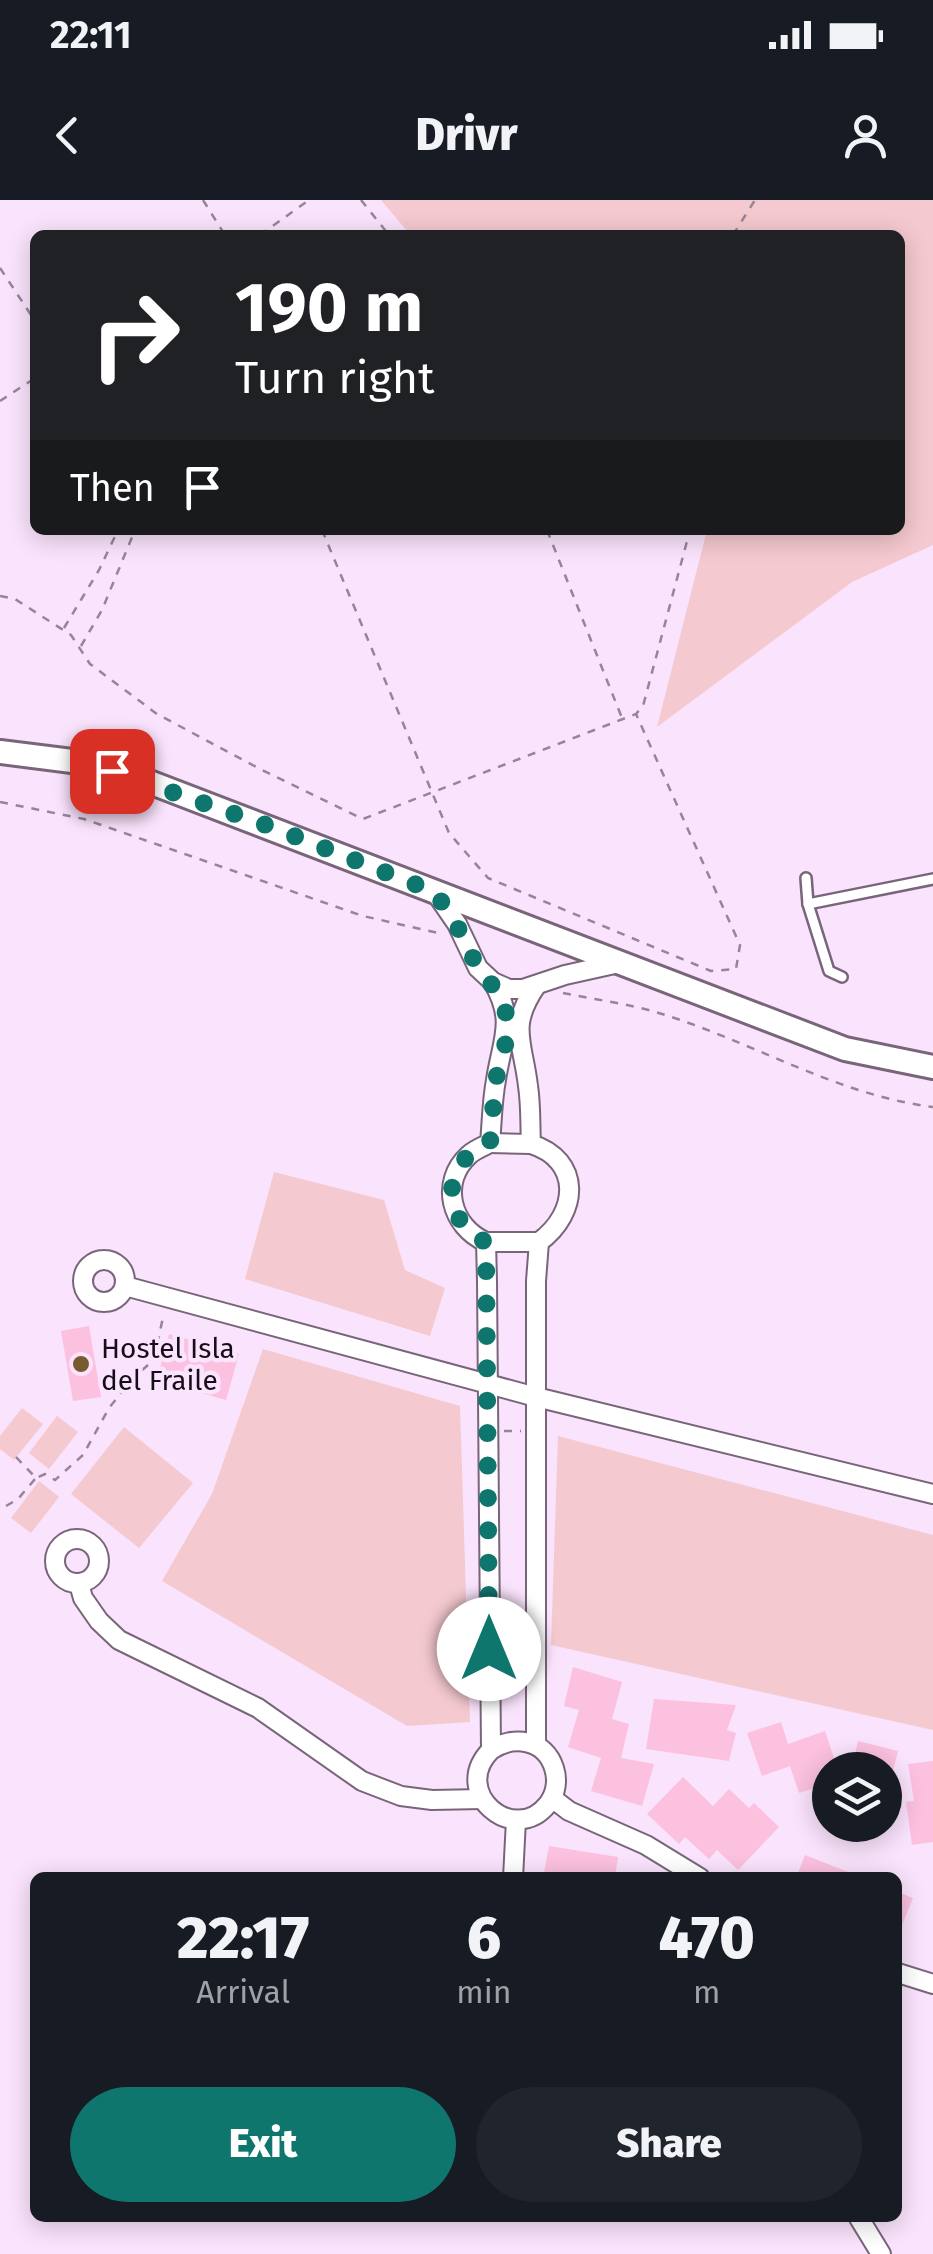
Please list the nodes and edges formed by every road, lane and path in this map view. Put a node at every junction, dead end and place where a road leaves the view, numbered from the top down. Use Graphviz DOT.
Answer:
graph roads {
  1 [pos="203,200"];
  2 [pos="309,200"];
  3 [pos="361,200"];
  4 [pos="756,200"];
  5 [pos="222,230"];
  6 [pos="267,230"];
  7 [pos="385,230"];
  8 [pos="736,230"];
  9 [pos="0,268"];
  10 [pos="30,313"];
  11 [pos="30,381"];
  12 [pos="0,400"];
  13 [pos="116,535"];
  14 [pos="133,535"];
  15 [pos="324,535"];
  16 [pos="549,535"];
  17 [pos="689,535"];
  18 [pos="0,596"];
  19 [pos="63,629"];
  20 [pos="80,649"];
  21 [pos="636,714"];
  22 [pos="622,718"];
  23 [pos="0,752"];
  24 [pos="430,793"];
  25 [pos="0,802"];
  26 [pos="806,878"];
  27 [pos="933,878"];
  28 [pos="435,892"];
  29 [pos="808,904"];
  30 [pos="475,906"];
  31 [pos="445,934"];
  32 [pos="568,942"];
  33 [pos="467,947"];
  34 [pos="622,962"];
  35 [pos="842,977"];
  36 [pos="492,982"];
  37 [pos="537,989"];
  38 [pos="933,1066"];
  39 [pos="933,1107"];
  40 [pos="490,1143"];
  41 [pos="531,1144"];
  42 [pos="486,1242"];
  43 [pos="539,1242"];
  44 [pos="125,1286"];
  45 [pos="168,1296"];
  46 [pos="486,1384"];
  47 [pos="536,1397"];
  48 [pos="487,1431"];
  49 [pos="536,1431"];
  50 [pos="16,1458"];
  51 [pos="36,1478"];
  52 [pos="933,1494"];
  53 [pos="6,1506"];
  54 [pos="79,1584"];
  55 [pos="536,1745"];
  56 [pos="491,1750"];
  57 [pos="482,1798"];
  58 [pos="552,1798"];
  59 [pos="516,1820"];
  60 [pos="513,1872"];
  61 [pos="690,1872"];
  62 [pos="902,1974"];
  63 [pos="933,1984"];
  64 [pos="861,2222"];
  65 [pos="881,2254"];
  1 -- 5 [label="path"];
  2 -- 6 [label="path"];
  3 -- 7 [label="path"];
  4 -- 8 [label="path"];
  9 -- 10 [label="path"];
  11 -- 12 [label="path"];
  13 -- 19 [label="path"];
  14 -- 20 [label="path"];
  15 -- 24 [label="path"];
  16 -- 22 [label="path"];
  17 -- 21 [label="path"];
  18 -- 19 [label="path"];
  19 -- 20 [label="path"];
  20 -- 24 [label="path"];
  21 -- 22 [label="path"];
  21 -- 24 [label="path"];
  22 -- 24 [label="path"];
  23 -- 28 [label="main road"];
  25 -- 31 [label="path"];
  26 -- 29 [label="lane"];
  27 -- 29 [label="lane"];
  28 -- 30 [label="main road"];
  28 -- 33 [label="street"];
  29 -- 35 [label="lane"];
  30 -- 32 [label="main road"];
  30 -- 33 [label="street"];
  32 -- 34 [label="main road"];
  32 -- 37 [label="street"];
  33 -- 36 [label="street"];
  34 -- 37 [label="street"];
  34 -- 38 [label="main road"];
  36 -- 37 [label="street"];
  36 -- 40 [label="street"];
  37 -- 39 [label="path"];
  37 -- 41 [label="street"];
  40 -- 41 [label="street"];
  40 -- 42 [label="street"];
  41 -- 43 [label="street"];
  42 -- 43 [label="street"];
  42 -- 46 [label="street"];
  43 -- 47 [label="street"];
  44 -- 45 [label="street"];
  45 -- 46 [label="street"];
  45 -- 51 [label="path"];
  46 -- 47 [label="street"];
  46 -- 48 [label="street"];
  47 -- 49 [label="street"];
  47 -- 52 [label="street"];
  48 -- 49 [label="path"];
  48 -- 56 [label="street"];
  49 -- 55 [label="street"];
  50 -- 51 [label="path"];
  51 -- 53 [label="path"];
  54 -- 57 [label="street"];
  55 -- 56 [label="street"];
  55 -- 58 [label="street"];
  56 -- 57 [label="street"];
  57 -- 59 [label="street"];
  58 -- 59 [label="street"];
  58 -- 61 [label="street"];
  59 -- 60 [label="street"];
  62 -- 63 [label="street"];
  64 -- 65 [label="street"];
}
